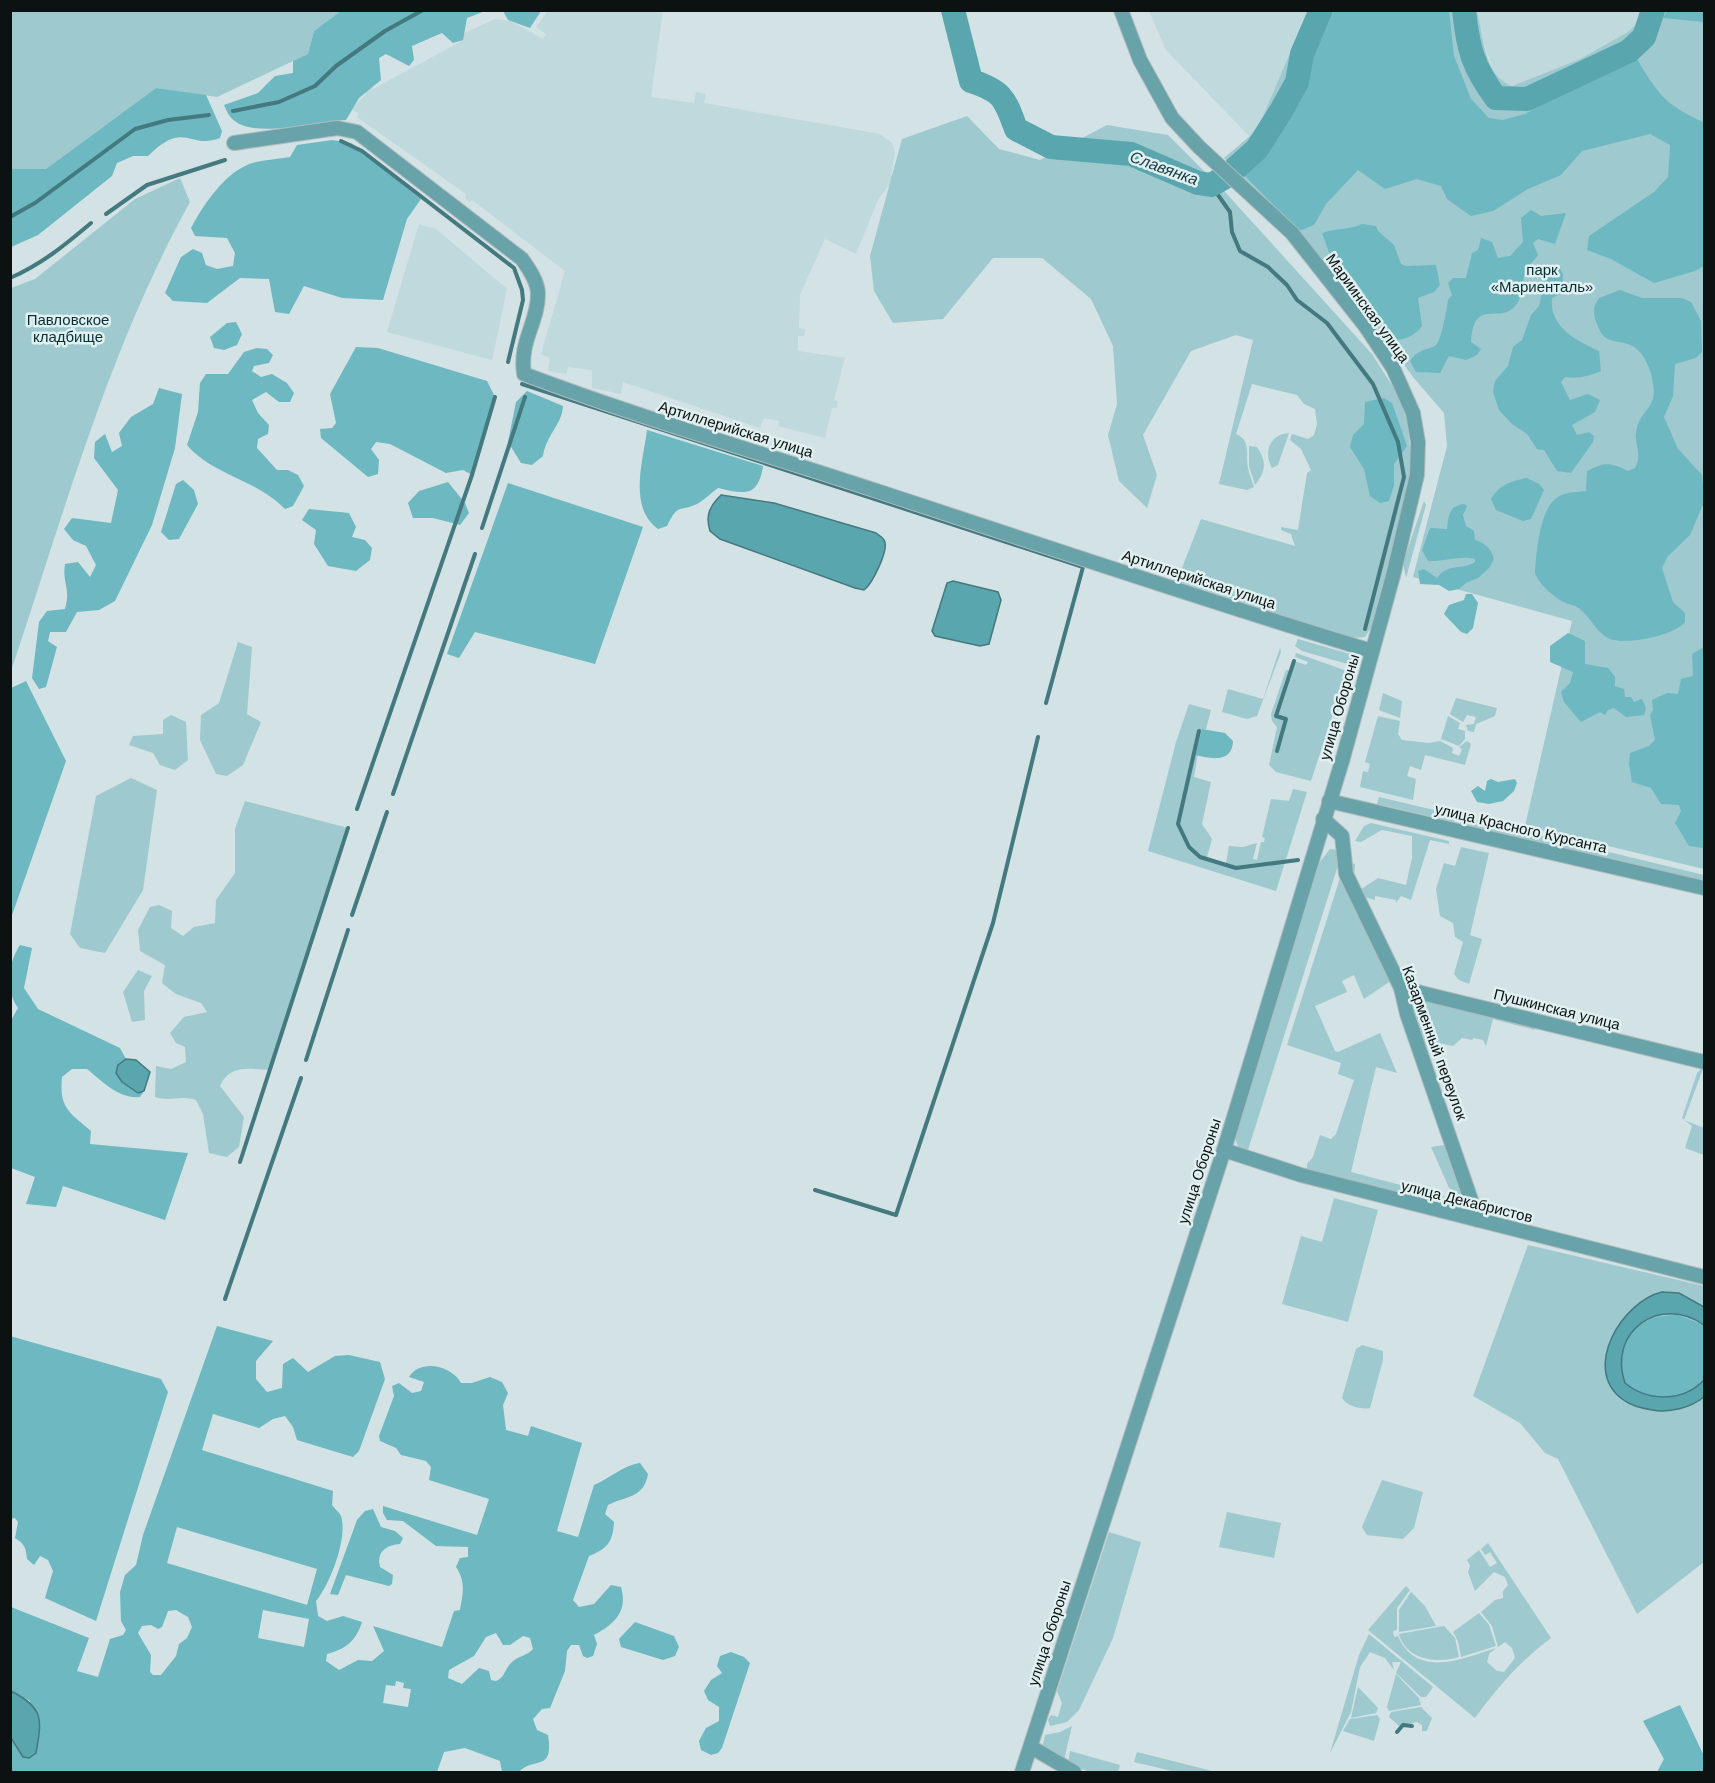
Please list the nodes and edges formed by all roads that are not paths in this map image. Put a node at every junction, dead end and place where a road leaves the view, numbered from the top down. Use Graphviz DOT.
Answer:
graph roads {
  1 [pos="1121,10"];
  2 [pos="234,143"];
  3 [pos="1393,576"];
  4 [pos="1372,651"];
  5 [pos="1329,801"];
  6 [pos="1323,819"];
  7 [pos="1704,888"];
  8 [pos="1401,988"];
  9 [pos="1704,1062"];
  10 [pos="1224,1150"];
  11 [pos="1478,1220"];
  12 [pos="1704,1277"];
  13 [pos="1031,1747"];
  14 [pos="1022,1773"];
  15 [pos="1074,1773"];
  1 -- 3 [label="street, Мариинская улица"];
  2 -- 4 [label="street, Артиллерийская улица"];
  3 -- 4 [label="street, улица Обороны"];
  4 -- 5 [label="street, улица Обороны"];
  5 -- 6 [label="street, улица Обороны"];
  5 -- 7 [label="street, улица Красного Курсанта"];
  6 -- 8 [label="street, Казарменный переулок"];
  6 -- 10 [label="street, улица Обороны"];
  8 -- 9 [label="street, Пушкинская улица"];
  8 -- 11 [label="street, Казарменный переулок"];
  10 -- 11 [label="street, улица Декабристов"];
  10 -- 13 [label="street, улица Обороны"];
  11 -- 12 [label="street, улица Декабристов"];
  13 -- 14 [label="street, улица Обороны"];
  13 -- 15 [label="street"];
}
